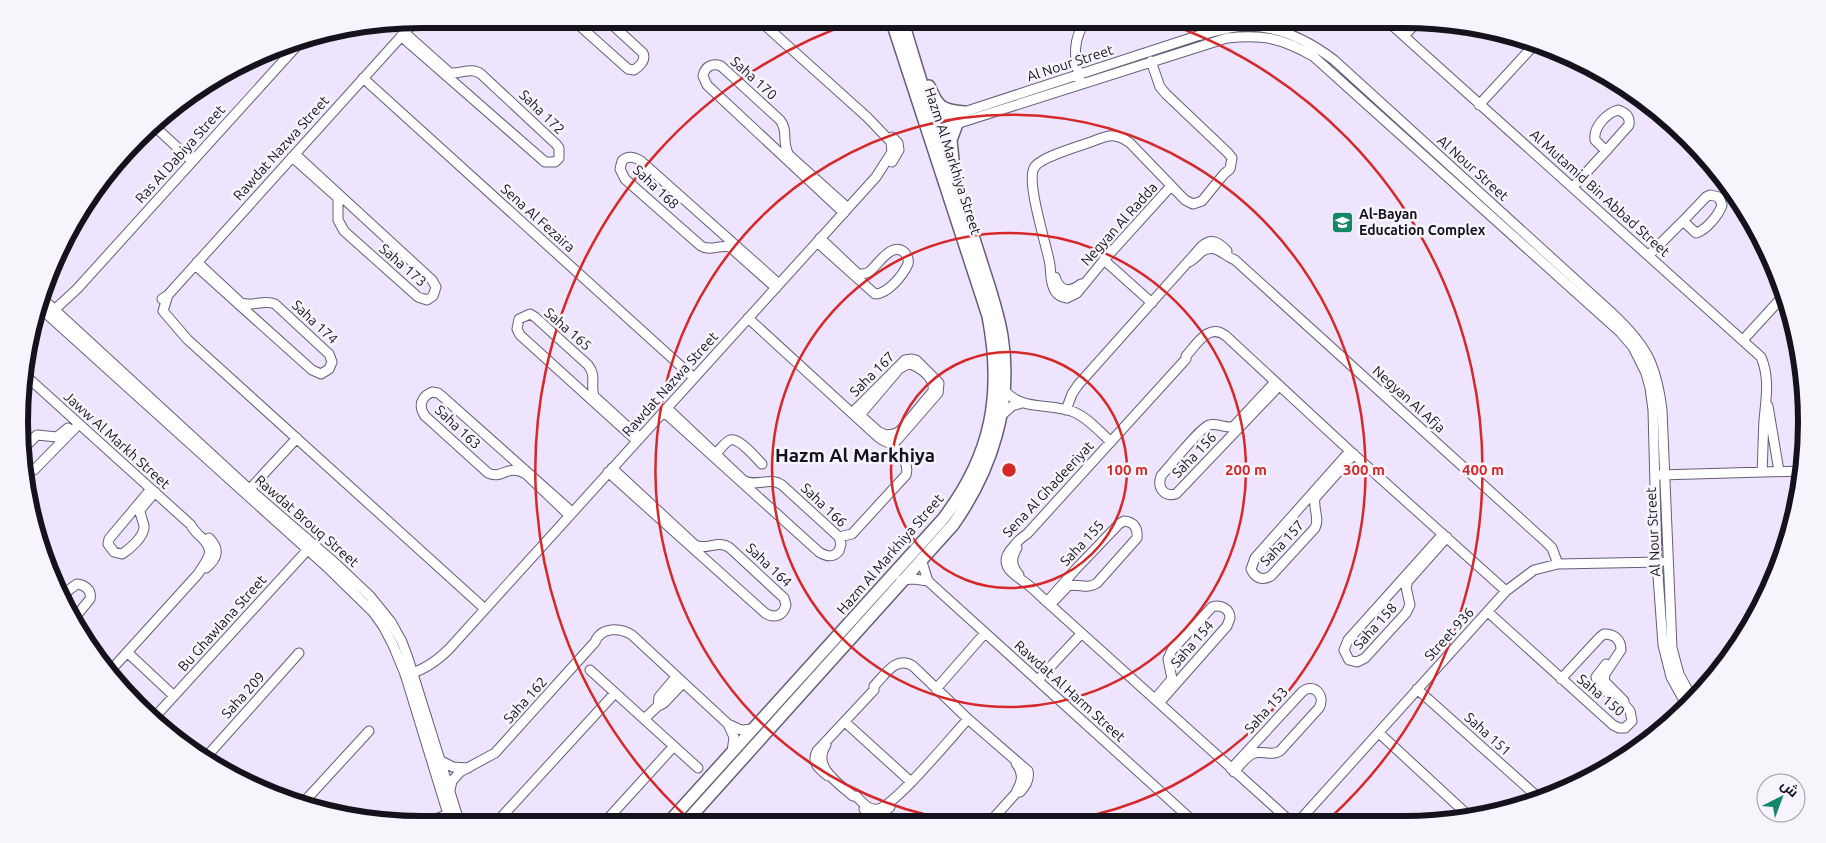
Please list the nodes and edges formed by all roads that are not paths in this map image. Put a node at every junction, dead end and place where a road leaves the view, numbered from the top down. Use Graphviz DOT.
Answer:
graph roads {
  1 [pos="408,28"];
  2 [pos="582,28"];
  3 [pos="616,28"];
  4 [pos="893,28"];
  5 [pos="905,28"];
  6 [pos="1082,28"];
  7 [pos="1226,28"];
  8 [pos="1264,28"];
  9 [pos="1395,28"];
  10 [pos="1412,28"];
  11 [pos="770,29"];
  12 [pos="402,34"];
  13 [pos="1404,36"];
  14 [pos="295,48"];
  15 [pos="1531,48"];
  16 [pos="914,56"];
  17 [pos="1152,60"];
  18 [pos="462,72"];
  19 [pos="1079,74"];
  20 [pos="363,78"];
  21 [pos="1081,85"];
  22 [pos="461,89"];
  23 [pos="1479,105"];
  24 [pos="964,112"];
  25 [pos="957,124"];
  26 [pos="931,126"];
  27 [pos="158,129"];
  28 [pos="785,136"];
  29 [pos="768,142"];
  30 [pos="1606,151"];
  31 [pos="293,156"];
  32 [pos="192,161"];
  33 [pos="1171,186"];
  34 [pos="1573,187"];
  35 [pos="959,191"];
  36 [pos="354,208"];
  37 [pos="846,210"];
  38 [pos="1504,215"];
  39 [pos="338,216"];
  40 [pos="1683,221"];
  41 [pos="1498,222"];
  42 [pos="718,231"];
  43 [pos="818,240"];
  44 [pos="717,247"];
  45 [pos="1650,255"];
  46 [pos="1104,260"];
  47 [pos="196,264"];
  48 [pos="871,271"];
  49 [pos="777,286"];
  50 [pos="866,286"];
  51 [pos="1779,299"];
  52 [pos="46,303"];
  53 [pos="257,303"];
  54 [pos="1152,303"];
  55 [pos="44,310"];
  56 [pos="54,315"];
  57 [pos="750,317"];
  58 [pos="256,320"];
  59 [pos="1743,340"];
  60 [pos="694,378"];
  61 [pos="30,379"];
  62 [pos="594,380"];
  63 [pos="1277,384"];
  64 [pos="578,388"];
  65 [pos="1004,390"];
  66 [pos="1022,403"];
  67 [pos="1767,404"];
  68 [pos="666,410"];
  69 [pos="1066,410"];
  70 [pos="856,414"];
  71 [pos="1001,416"];
  72 [pos="77,422"];
  73 [pos="1219,426"];
  74 [pos="49,436"];
  75 [pos="297,438"];
  76 [pos="639,440"];
  77 [pos="1111,442"];
  78 [pos="892,443"];
  79 [pos="1225,443"];
  80 [pos="28,444"];
  81 [pos="53,451"];
  82 [pos="1352,453"];
  83 [pos="715,454"];
  84 [pos="508,455"];
  85 [pos="762,464"];
  86 [pos="610,470"];
  87 [pos="31,471"];
  88 [pos="505,471"];
  89 [pos="1795,471"];
  90 [pos="1762,472"];
  91 [pos="1779,472"];
  92 [pos="1664,474"];
  93 [pos="1654,475"];
  94 [pos="760,482"];
  95 [pos="153,491"];
  96 [pos="247,492"];
  97 [pos="757,496"];
  98 [pos="1300,508"];
  99 [pos="1315,510"];
  100 [pos="571,514"];
  101 [pos="127,517"];
  102 [pos="142,519"];
  103 [pos="1445,535"];
  104 [pos="840,537"];
  105 [pos="711,545"];
  106 [pos="310,547"];
  107 [pos="921,559"];
  108 [pos="706,560"];
  109 [pos="1657,562"];
  110 [pos="1668,563"];
  111 [pos="1558,564"];
  112 [pos="1075,570"];
  113 [pos="902,580"];
  114 [pos="928,581"];
  115 [pos="1080,586"];
  116 [pos="1506,591"];
  117 [pos="66,592"];
  118 [pos="1391,592"];
  119 [pos="1407,593"];
  120 [pos="1049,604"];
  121 [pos="486,609"];
  122 [pos="1488,612"];
  123 [pos="78,614"];
  124 [pos="985,633"];
  125 [pos="1081,634"];
  126 [pos="128,652"];
  127 [pos="299,653"];
  128 [pos="114,667"];
  129 [pos="1170,668"];
  130 [pos="590,670"];
  131 [pos="1188,670"];
  132 [pos="409,674"];
  133 [pos="1561,679"];
  134 [pos="680,680"];
  135 [pos="1038,680"];
  136 [pos="936,689"];
  137 [pos="1417,689"];
  138 [pos="615,693"];
  139 [pos="1689,693"];
  140 [pos="174,696"];
  141 [pos="1683,699"];
  142 [pos="1157,701"];
  143 [pos="158,714"];
  144 [pos="968,718"];
  145 [pos="644,720"];
  146 [pos="845,722"];
  147 [pos="728,724"];
  148 [pos="753,729"];
  149 [pos="369,731"];
  150 [pos="1378,733"];
  151 [pos="1260,738"];
  152 [pos="674,746"];
  153 [pos="732,752"];
  154 [pos="1263,752"];
  155 [pos="209,753"];
  156 [pos="441,761"];
  157 [pos="468,768"];
  158 [pos="698,768"];
  159 [pos="1233,771"];
  160 [pos="911,782"];
  161 [pos="450,790"];
  162 [pos="1534,794"];
  163 [pos="307,798"];
  164 [pos="1463,811"];
  165 [pos="453,816"];
  166 [pos="454,816"];
  167 [pos="502,816"];
  168 [pos="610,816"];
  169 [pos="674,816"];
  170 [pos="696,816"];
  171 [pos="995,816"];
  172 [pos="1187,816"];
  173 [pos="1284,816"];
  174 [pos="1303,816"];
  1 -- 12 [label="street, Rawdat Nazwa Street"];
  2 -- 3 [label="street"];
  4 -- 26 [label="street, Hazm Al Markhiya Street"];
  5 -- 16 [label="street, Hazm Al Markhiya Street"];
  6 -- 19 [label="street"];
  7 -- 19 [label="street, Al Nour Street"];
  8 -- 38 [label="street, Al Nour Street"];
  9 -- 13 [label="street, Al Mutamid Bin Abbad Street"];
  10 -- 13 [label="street"];
  11 -- 37 [label="street, Rawdat Nazwa Street"];
  12 -- 18 [label="street, Saha 172"];
  12 -- 20 [label="street, Rawdat Nazwa Street"];
  12 -- 22 [label="street, Saha 172"];
  13 -- 23 [label="street, Al Mutamid Bin Abbad Street"];
  14 -- 32 [label="street, Ras Al Dabiya Street"];
  15 -- 23 [label="street"];
  16 -- 24 [label="street"];
  16 -- 26 [label="street, Hazm Al Markhiya Street"];
  17 -- 21 [label="street, Al Nour Street"];
  17 -- 33 [label="street"];
  17 -- 41 [label="street, Al Nour Street"];
  18 -- 22 [label="street"];
  18 -- 22 [label="street, Saha 172"];
  19 -- 21 [label="street"];
  19 -- 24 [label="street, Al Nour Street"];
  20 -- 31 [label="street, Rawdat Nazwa Street"];
  20 -- 60 [label="street, Sena Al Fezaira"];
  21 -- 25 [label="street, Al Nour Street"];
  23 -- 34 [label="street, Al Mutamid Bin Abbad Street"];
  24 -- 26 [label="street, Al Nour Street"];
  25 -- 26 [label="street, Al Nour Street"];
  25 -- 35 [label="street"];
  26 -- 35 [label="street, Hazm Al Markhiya Street"];
  26 -- 148 [label="street, Hazm Al Markhiya Street"];
  27 -- 32 [label="street"];
  28 -- 29 [label="street"];
  28 -- 29 [label="street, Saha 170"];
  28 -- 37 [label="street, Saha 170"];
  29 -- 37 [label="street, Saha 170"];
  30 -- 30 [label="street"];
  30 -- 34 [label="street"];
  31 -- 36 [label="street, Saha 173"];
  31 -- 39 [label="street, Saha 173"];
  31 -- 47 [label="street, Rawdat Nazwa Street"];
  32 -- 56 [label="street, Ras Al Dabiya Street"];
  33 -- 46 [label="street, Negyan Al Radda"];
  33 -- 46 [label="street, Negyan Al Radda"];
  34 -- 45 [label="street, Al Mutamid Bin Abbad Street"];
  35 -- 65 [label="street, Hazm Al Markhiya Street"];
  36 -- 39 [label="street"];
  36 -- 39 [label="street, Saha 173"];
  37 -- 43 [label="street, Rawdat Nazwa Street"];
  38 -- 41 [label="street"];
  38 -- 92 [label="street, Al Nour Street"];
  40 -- 40 [label="street"];
  40 -- 45 [label="street"];
  41 -- 93 [label="street, Al Nour Street"];
  42 -- 44 [label="street"];
  42 -- 44 [label="street, Saha 168"];
  42 -- 49 [label="street, Saha 168"];
  43 -- 48 [label="street"];
  43 -- 49 [label="street, Rawdat Nazwa Street"];
  43 -- 50 [label="street"];
  44 -- 49 [label="street, Saha 168"];
  45 -- 59 [label="street, Al Mutamid Bin Abbad Street"];
  46 -- 54 [label="street"];
  47 -- 53 [label="street, Saha 174"];
  47 -- 58 [label="street, Saha 174"];
  47 -- 75 [label="street, Rawdat Nazwa Street"];
  48 -- 50 [label="street"];
  48 -- 50 [label="street"];
  49 -- 57 [label="street, Rawdat Nazwa Street"];
  51 -- 59 [label="street"];
  52 -- 56 [label="street, Rawdat Brouq Street"];
  53 -- 58 [label="street"];
  53 -- 58 [label="street, Saha 174"];
  54 -- 69 [label="street, Negyan Al Afja"];
  54 -- 111 [label="street, Negyan Al Afja"];
  55 -- 56 [label="street, Rawdat Brouq Street"];
  56 -- 96 [label="street, Rawdat Brouq Street"];
  57 -- 60 [label="street, Rawdat Nazwa Street"];
  57 -- 70 [label="street, Saha 167"];
  59 -- 67 [label="street, Al Mutamid Bin Abbad Street"];
  60 -- 68 [label="street, Rawdat Nazwa Street"];
  61 -- 72 [label="street, Jaww Al Markh Street"];
  62 -- 64 [label="street"];
  62 -- 64 [label="street, Saha 165"];
  62 -- 76 [label="street, Saha 165"];
  63 -- 73 [label="street, Saha 156"];
  63 -- 77 [label="street, Sena Al Ghadeeriyat"];
  63 -- 79 [label="street, Saha 156"];
  63 -- 82 [label="street, Sena Al Ghadeeriyat"];
  64 -- 76 [label="street, Saha 165"];
  65 -- 66 [label="street"];
  65 -- 71 [label="street, Hazm Al Markhiya Street"];
  66 -- 69 [label="street"];
  66 -- 71 [label="street"];
  67 -- 90 [label="street, Al Mutamid Bin Abbad Street"];
  67 -- 91 [label="street, Al Mutamid Bin Abbad Street"];
  68 -- 76 [label="street, Rawdat Nazwa Street"];
  68 -- 83 [label="street, Saha 166"];
  68 -- 97 [label="street, Saha 166"];
  69 -- 77 [label="street"];
  70 -- 70 [label="street, Saha 167"];
  70 -- 78 [label="street, Saha 167"];
  70 -- 78 [label="street, Saha 167"];
  71 -- 107 [label="street, Hazm Al Markhiya Street"];
  72 -- 74 [label="street"];
  72 -- 81 [label="street"];
  72 -- 95 [label="street, Jaww Al Markh Street"];
  73 -- 79 [label="street"];
  73 -- 79 [label="street, Saha 156"];
  74 -- 80 [label="street"];
  74 -- 81 [label="street"];
  75 -- 96 [label="street"];
  75 -- 121 [label="street, Rawdat Nazwa Street"];
  76 -- 86 [label="street, Rawdat Nazwa Street"];
  77 -- 120 [label="street, Sena Al Ghadeeriyat"];
  78 -- 104 [label="street, Saha 167"];
  81 -- 87 [label="street"];
  82 -- 98 [label="street, Saha 157"];
  82 -- 99 [label="street, Saha 157"];
  82 -- 103 [label="street, Sena Al Ghadeeriyat"];
  83 -- 85 [label="street"];
  83 -- 94 [label="street, Saha 166"];
  84 -- 88 [label="street"];
  84 -- 88 [label="street, Saha 163"];
  84 -- 100 [label="street, Saha 163"];
  86 -- 100 [label="street, Rawdat Nazwa Street"];
  86 -- 105 [label="street, Saha 164"];
  86 -- 108 [label="street, Saha 164"];
  88 -- 100 [label="street, Saha 163"];
  89 -- 91 [label="street"];
  90 -- 91 [label="street"];
  90 -- 92 [label="street"];
  92 -- 93 [label="street"];
  92 -- 110 [label="street, Al Nour Street"];
  93 -- 109 [label="street, Al Nour Street"];
  94 -- 97 [label="street"];
  94 -- 104 [label="street, Saha 166"];
  95 -- 101 [label="street"];
  95 -- 102 [label="street"];
  95 -- 126 [label="street, Jaww Al Markh Street"];
  96 -- 106 [label="street, Rawdat Brouq Street"];
  97 -- 104 [label="street, Saha 166"];
  98 -- 99 [label="street"];
  98 -- 99 [label="street, Saha 157"];
  100 -- 121 [label="street, Rawdat Nazwa Street"];
  101 -- 102 [label="street"];
  101 -- 102 [label="street"];
  103 -- 116 [label="street, Sena Al Ghadeeriyat"];
  103 -- 118 [label="street, Saha 158"];
  103 -- 119 [label="street, Saha 158"];
  105 -- 108 [label="street"];
  105 -- 108 [label="street, Saha 164"];
  106 -- 132 [label="street, Rawdat Brouq Street"];
  106 -- 140 [label="street, Bu Ghawlana Street"];
  107 -- 113 [label="street, Hazm Al Markhiya Street"];
  107 -- 114 [label="street, Rawdat Al Harm Street"];
  109 -- 110 [label="street, Street 936"];
  109 -- 111 [label="street, Street 936"];
  109 -- 141 [label="street, Al Nour Street"];
  110 -- 139 [label="street, Al Nour Street"];
  111 -- 116 [label="street, Street 936"];
  112 -- 115 [label="street"];
  112 -- 115 [label="street, Saha 155"];
  112 -- 120 [label="street, Saha 155"];
  113 -- 114 [label="street"];
  113 -- 170 [label="street, Hazm Al Markhiya Street"];
  114 -- 124 [label="street, Rawdat Al Harm Street"];
  115 -- 120 [label="street, Saha 155"];
  116 -- 122 [label="street, Street 936"];
  117 -- 123 [label="street"];
  118 -- 119 [label="street"];
  118 -- 119 [label="street, Saha 158"];
  120 -- 125 [label="street, Sena Al Ghadeeriyat"];
  121 -- 132 [label="street, Rawdat Nazwa Street"];
  122 -- 133 [label="street, Saha 150"];
  122 -- 137 [label="street, Street 936"];
  124 -- 135 [label="street, Rawdat Al Harm Street"];
  124 -- 136 [label="street"];
  125 -- 135 [label="street"];
  125 -- 142 [label="street, Sena Al Ghadeeriyat"];
  126 -- 128 [label="street, Jaww Al Markh Street"];
  126 -- 140 [label="street"];
  127 -- 155 [label="street, Saha 209"];
  129 -- 131 [label="street"];
  129 -- 131 [label="street, Saha 154"];
  129 -- 142 [label="street, Saha 154"];
  130 -- 138 [label="street"];
  131 -- 142 [label="street, Saha 154"];
  132 -- 156 [label="street, Rawdat Brouq Street"];
  132 -- 165 [label="street, Rawdat Brouq Street"];
  133 -- 133 [label="street, Saha 150"];
  134 -- 145 [label="street"];
  134 -- 147 [label="street, Saha 162"];
  134 -- 157 [label="street, Saha 162"];
  135 -- 172 [label="street, Rawdat Al Harm Street"];
  136 -- 144 [label="street"];
  136 -- 146 [label="street"];
  137 -- 150 [label="street, Street 936"];
  137 -- 162 [label="street, Saha 151"];
  138 -- 145 [label="street"];
  138 -- 167 [label="street"];
  140 -- 143 [label="street, Bu Ghawlana Street"];
  142 -- 159 [label="street, Sena Al Ghadeeriyat"];
  144 -- 160 [label="street"];
  144 -- 171 [label="street"];
  145 -- 152 [label="street"];
  146 -- 160 [label="street"];
  146 -- 160 [label="street"];
  147 -- 148 [label="street"];
  147 -- 153 [label="street"];
  148 -- 153 [label="street, Hazm Al Markhiya Street"];
  149 -- 163 [label="street"];
  150 -- 164 [label="street"];
  150 -- 174 [label="street, Street 936"];
  151 -- 154 [label="street"];
  151 -- 154 [label="street, Saha 153"];
  151 -- 159 [label="street, Saha 153"];
  152 -- 158 [label="street"];
  152 -- 168 [label="street"];
  153 -- 169 [label="street, Hazm Al Markhiya Street"];
  154 -- 159 [label="street, Saha 153"];
  156 -- 157 [label="street"];
  156 -- 161 [label="street, Rawdat Brouq Street"];
  157 -- 161 [label="street, Saha 162"];
  159 -- 173 [label="street, Sena Al Ghadeeriyat"];
  161 -- 166 [label="street, Rawdat Brouq Street"];
}
